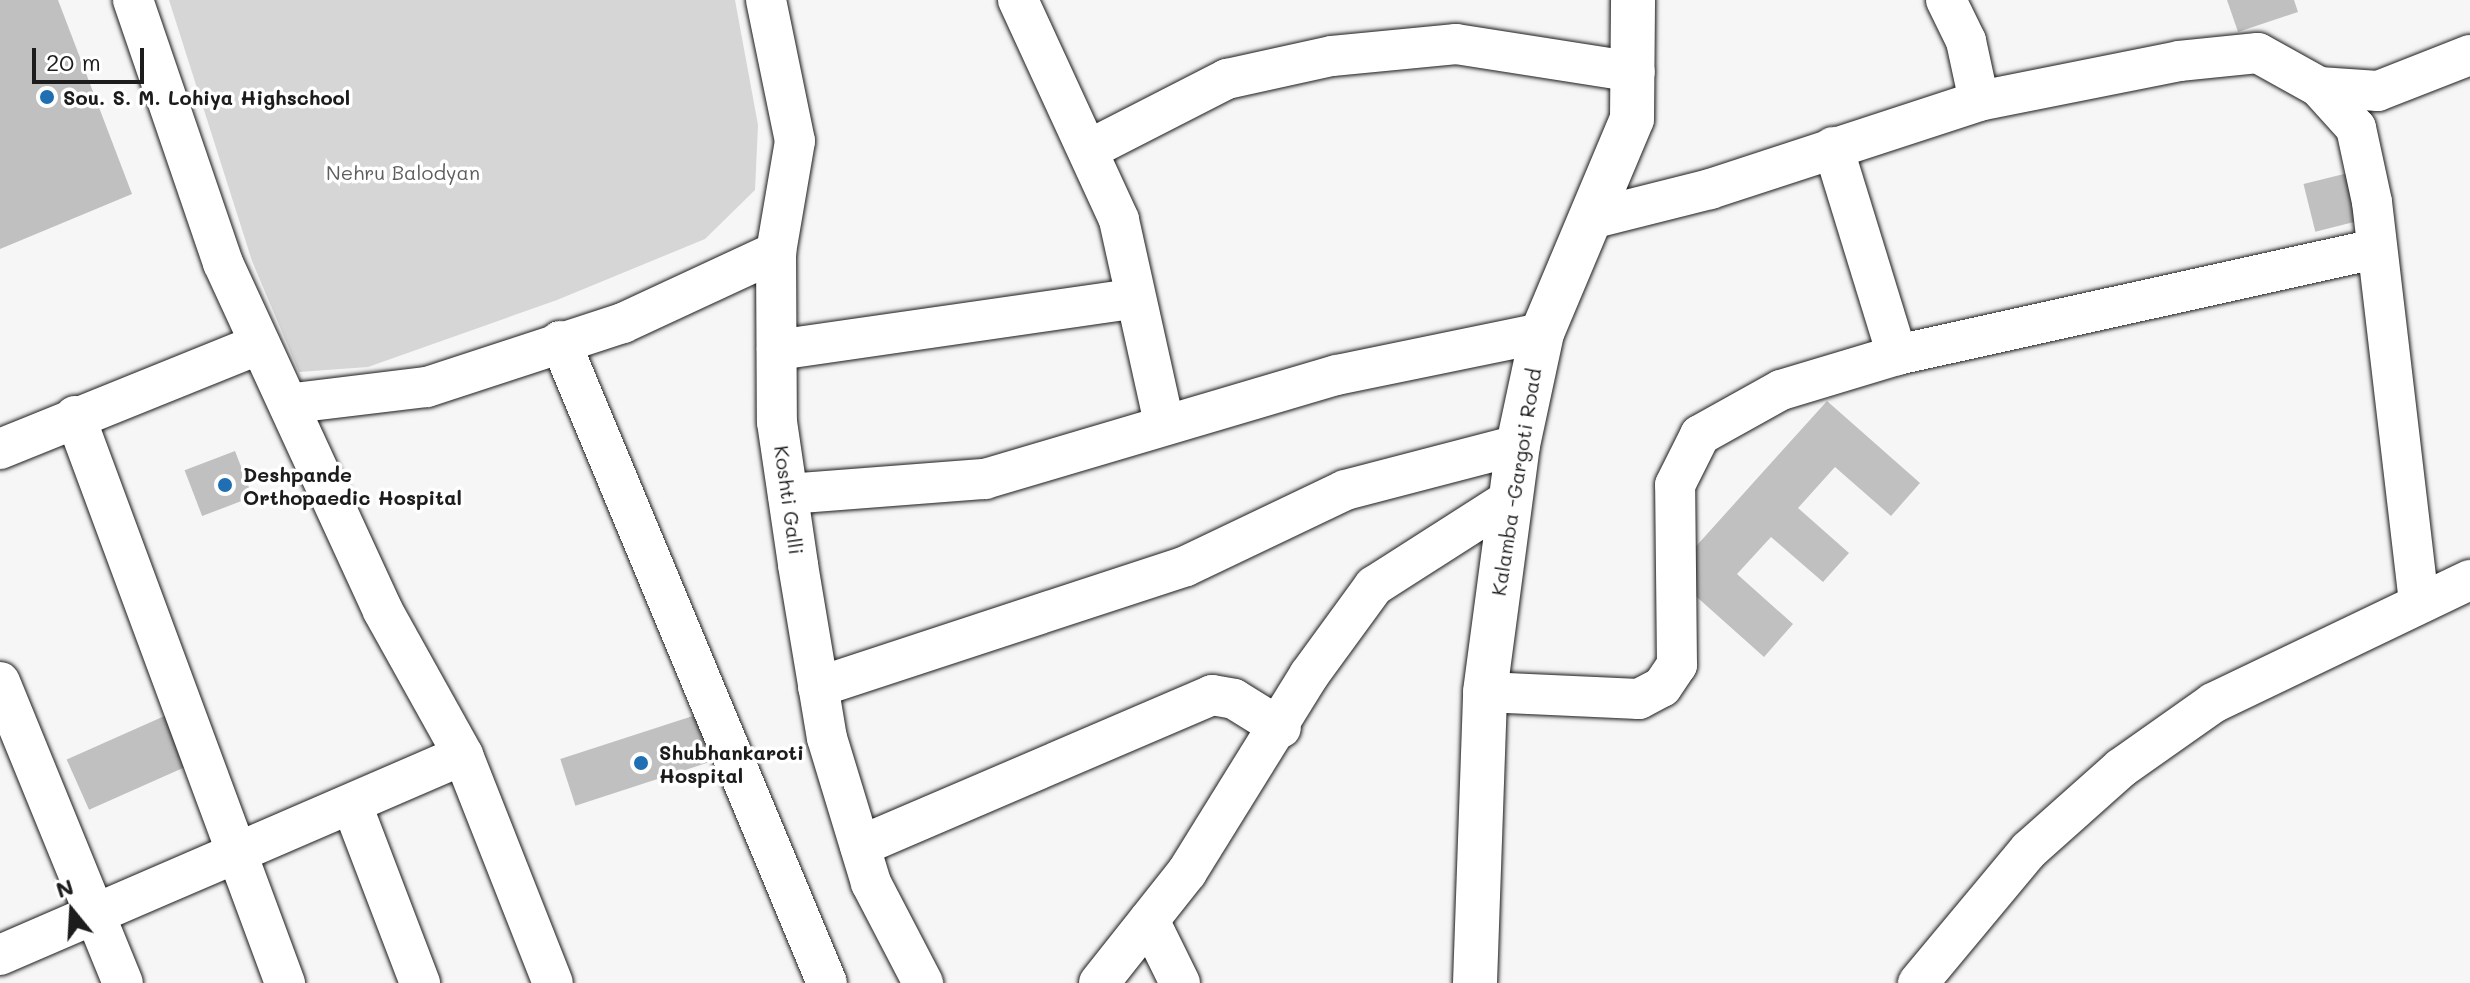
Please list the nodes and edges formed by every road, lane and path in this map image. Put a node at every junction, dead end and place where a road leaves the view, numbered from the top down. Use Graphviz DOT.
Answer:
graph roads {
  1 [pos="133,0"];
  2 [pos="766,0"];
  3 [pos="1018,0"];
  4 [pos="1633,0"];
  5 [pos="1946,0"];
  6 [pos="2470,55"];
  7 [pos="1635,72"];
  8 [pos="2319,87"];
  9 [pos="1979,101"];
  10 [pos="1833,147"];
  11 [pos="1092,148"];
  12 [pos="1591,219"];
  13 [pos="2374,249"];
  14 [pos="776,252"];
  15 [pos="1132,299"];
  16 [pos="1542,333"];
  17 [pos="560,341"];
  18 [pos="260,344"];
  19 [pos="777,350"];
  20 [pos="1897,355"];
  21 [pos="294,403"];
  22 [pos="75,416"];
  23 [pos="1164,423"];
  24 [pos="1518,445"];
  25 [pos="0,449"];
  26 [pos="788,494"];
  27 [pos="1510,499"];
  28 [pos="2470,580"];
  29 [pos="2419,601"];
  30 [pos="0,682"];
  31 [pos="818,687"];
  32 [pos="1485,692"];
  33 [pos="1281,728"];
  34 [pos="463,755"];
  35 [pos="352,805"];
  36 [pos="860,846"];
  37 [pos="241,856"];
  38 [pos="98,917"];
  39 [pos="1149,920"];
  40 [pos="0,955"];
  41 [pos="123,983"];
  42 [pos="285,983"];
  43 [pos="420,983"];
  44 [pos="553,983"];
  45 [pos="827,983"];
  46 [pos="923,983"];
  47 [pos="1099,983"];
  48 [pos="1180,983"];
  49 [pos="1475,983"];
  50 [pos="1918,983"];
  1 -- 18 [label="street"];
  2 -- 14 [label="street, Koshti Galli"];
  3 -- 11 [label="street"];
  4 -- 7 [label="main road, Kalamba -Gargoti Road"];
  5 -- 9 [label="street"];
  6 -- 8 [label="street"];
  7 -- 11 [label="street"];
  7 -- 12 [label="main road, Kalamba -Gargoti Road"];
  8 -- 9 [label="street"];
  8 -- 13 [label="street"];
  9 -- 10 [label="street"];
  10 -- 12 [label="street"];
  10 -- 20 [label="street"];
  11 -- 15 [label="street"];
  12 -- 16 [label="main road, Kalamba -Gargoti Road"];
  13 -- 20 [label="street"];
  13 -- 29 [label="street"];
  14 -- 17 [label="street"];
  14 -- 19 [label="street, Koshti Galli"];
  15 -- 19 [label="street"];
  15 -- 23 [label="street"];
  16 -- 23 [label="street"];
  16 -- 24 [label="main road, Kalamba -Gargoti Road"];
  17 -- 21 [label="street"];
  17 -- 45 [label="street"];
  18 -- 21 [label="street"];
  18 -- 22 [label="street"];
  19 -- 26 [label="street, Koshti Galli"];
  20 -- 32 [label="street"];
  21 -- 34 [label="street"];
  22 -- 25 [label="street"];
  22 -- 37 [label="street"];
  23 -- 26 [label="street"];
  24 -- 27 [label="main road, Kalamba -Gargoti Road"];
  24 -- 31 [label="street"];
  26 -- 31 [label="street, Koshti Galli"];
  27 -- 32 [label="main road, Kalamba -Gargoti Road"];
  27 -- 33 [label="street"];
  28 -- 29 [label="street"];
  29 -- 50 [label="street"];
  30 -- 38 [label="street"];
  31 -- 36 [label="street, Koshti Galli"];
  32 -- 49 [label="main road, Kalamba -Gargoti Road"];
  33 -- 36 [label="street"];
  33 -- 39 [label="street"];
  34 -- 35 [label="street"];
  34 -- 44 [label="street"];
  35 -- 37 [label="street"];
  35 -- 43 [label="street"];
  36 -- 46 [label="street, Koshti Galli"];
  37 -- 38 [label="street"];
  37 -- 42 [label="street"];
  38 -- 40 [label="street"];
  38 -- 41 [label="street"];
  39 -- 47 [label="street"];
  39 -- 48 [label="street"];
}
